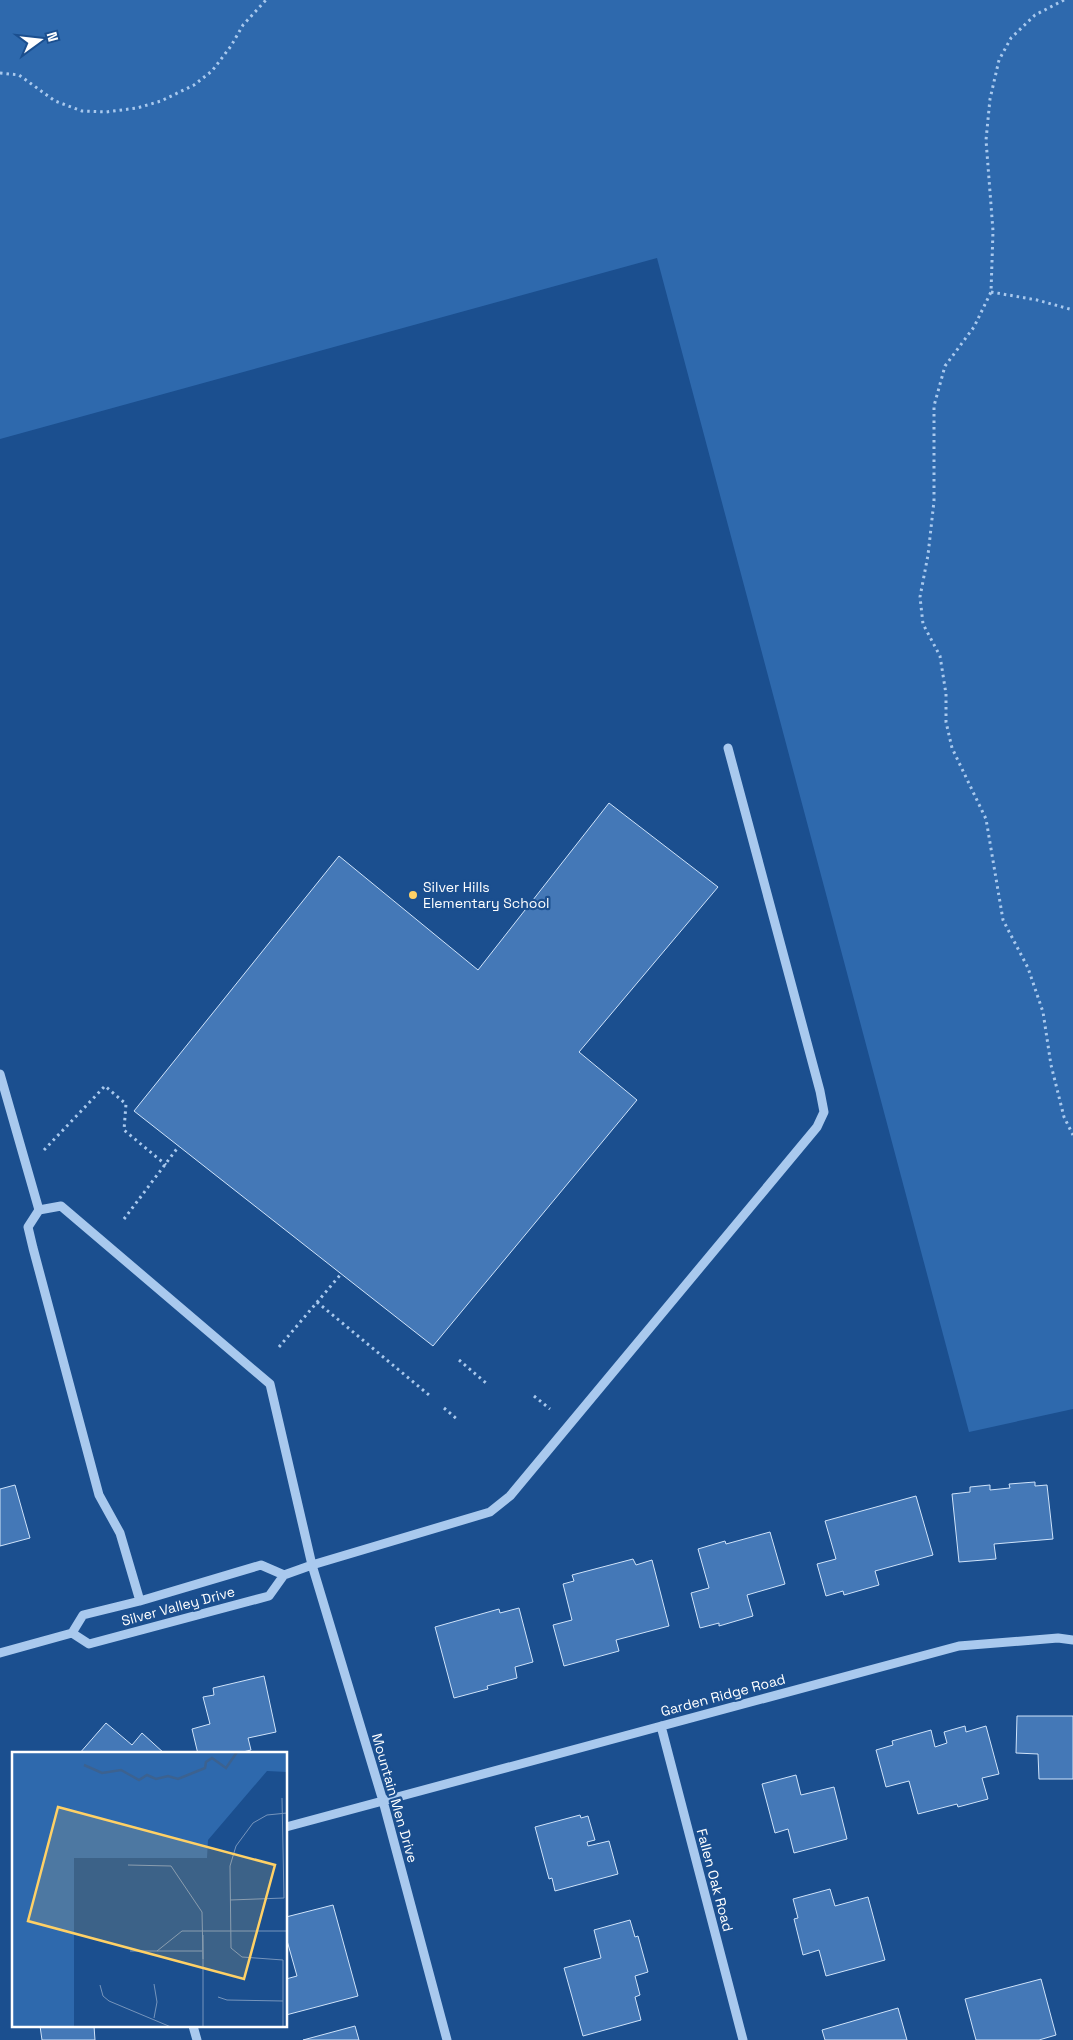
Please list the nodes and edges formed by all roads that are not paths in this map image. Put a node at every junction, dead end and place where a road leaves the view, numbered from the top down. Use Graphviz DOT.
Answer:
graph roads {
  1 [pos="728,748"];
  2 [pos="0,1074"];
  3 [pos="40,1210"];
  4 [pos="312,1565"];
  5 [pos="284,1575"];
  6 [pos="140,1601"];
  7 [pos="72,1633"];
  8 [pos="1073,1640"];
  9 [pos="0,1653"];
  10 [pos="660,1726"];
  11 [pos="383,1801"];
  12 [pos="288,1826"];
  13 [pos="447,2040"];
  14 [pos="743,2040"];
  1 -- 4 [label="street"];
  2 -- 3 [label="street"];
  3 -- 4 [label="street, Mountain Men Drive"];
  3 -- 6 [label="street"];
  4 -- 5 [label="street"];
  4 -- 11 [label="street, Mountain Men Drive"];
  5 -- 6 [label="street, Silver Valley Drive"];
  5 -- 7 [label="street, Silver Valley Drive"];
  6 -- 7 [label="street, Silver Valley Drive"];
  7 -- 9 [label="street"];
  8 -- 10 [label="street, Garden Ridge Road"];
  10 -- 11 [label="street, Garden Ridge Road"];
  10 -- 14 [label="street, Fallen Oak Road"];
  11 -- 12 [label="street, Garden Ridge Road"];
  11 -- 13 [label="street, Mountain Men Drive"];
}
